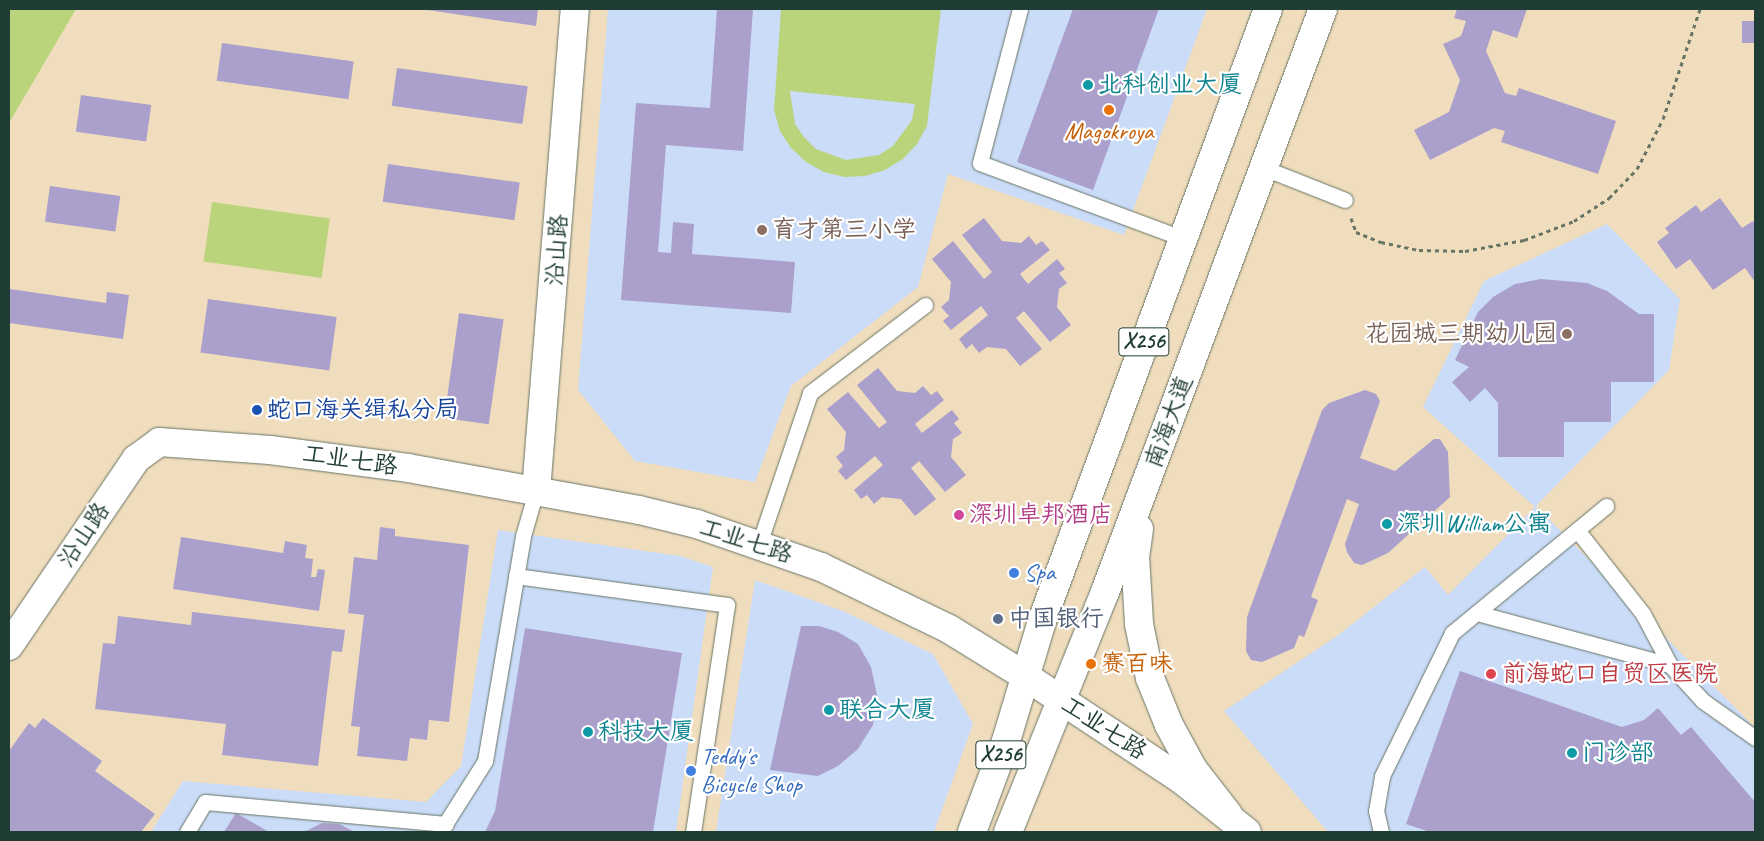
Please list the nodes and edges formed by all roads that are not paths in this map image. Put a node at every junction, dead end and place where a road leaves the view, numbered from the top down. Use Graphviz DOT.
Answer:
graph roads {
  1 [pos="575,9"];
  2 [pos="1020,9"];
  3 [pos="1268,9"];
  4 [pos="1323,9"];
  5 [pos="1264,168"];
  6 [pos="1345,200"];
  7 [pos="1182,238"];
  8 [pos="925,305"];
  9 [pos="173,441"];
  10 [pos="1144,488"];
  11 [pos="536,491"];
  12 [pos="1606,506"];
  13 [pos="1577,530"];
  14 [pos="759,544"];
  15 [pos="516,576"];
  16 [pos="1477,612"];
  17 [pos="9,644"];
  18 [pos="1670,665"];
  19 [pos="1025,676"];
  20 [pos="1061,700"];
  21 [pos="1755,738"];
  22 [pos="1228,814"];
  23 [pos="443,828"];
  24 [pos="186,832"];
  25 [pos="694,832"];
  26 [pos="972,832"];
  27 [pos="1008,832"];
  28 [pos="1247,832"];
  29 [pos="1381,832"];
  1 -- 11 [label="main road, 沿山路"];
  2 -- 7 [label="lane"];
  3 -- 7 [label="main road, X256"];
  4 -- 5 [label="main road, 南海大道 / X256"];
  5 -- 6 [label="lane"];
  5 -- 10 [label="main road, 南海大道 / X256"];
  7 -- 19 [label="main road, X256"];
  8 -- 14 [label="lane"];
  9 -- 11 [label="main road, 工业七路"];
  9 -- 17 [label="main road, 沿山路"];
  10 -- 20 [label="main road, 南海大道 / X256"];
  10 -- 22 [label="main road"];
  11 -- 14 [label="main road, 工业七路"];
  11 -- 15 [label="lane"];
  12 -- 13 [label="lane"];
  13 -- 16 [label="lane"];
  13 -- 18 [label="lane"];
  14 -- 19 [label="main road, 工业七路"];
  15 -- 23 [label="lane"];
  15 -- 25 [label="lane"];
  16 -- 18 [label="lane"];
  16 -- 29 [label="lane"];
  18 -- 21 [label="lane"];
  19 -- 20 [label="main road, 工业七路"];
  19 -- 26 [label="main road, X256"];
  20 -- 22 [label="main road, 工业七路"];
  20 -- 27 [label="main road, 南海大道 / X256"];
  22 -- 28 [label="main road, 工业七路"];
  23 -- 24 [label="lane"];
}
